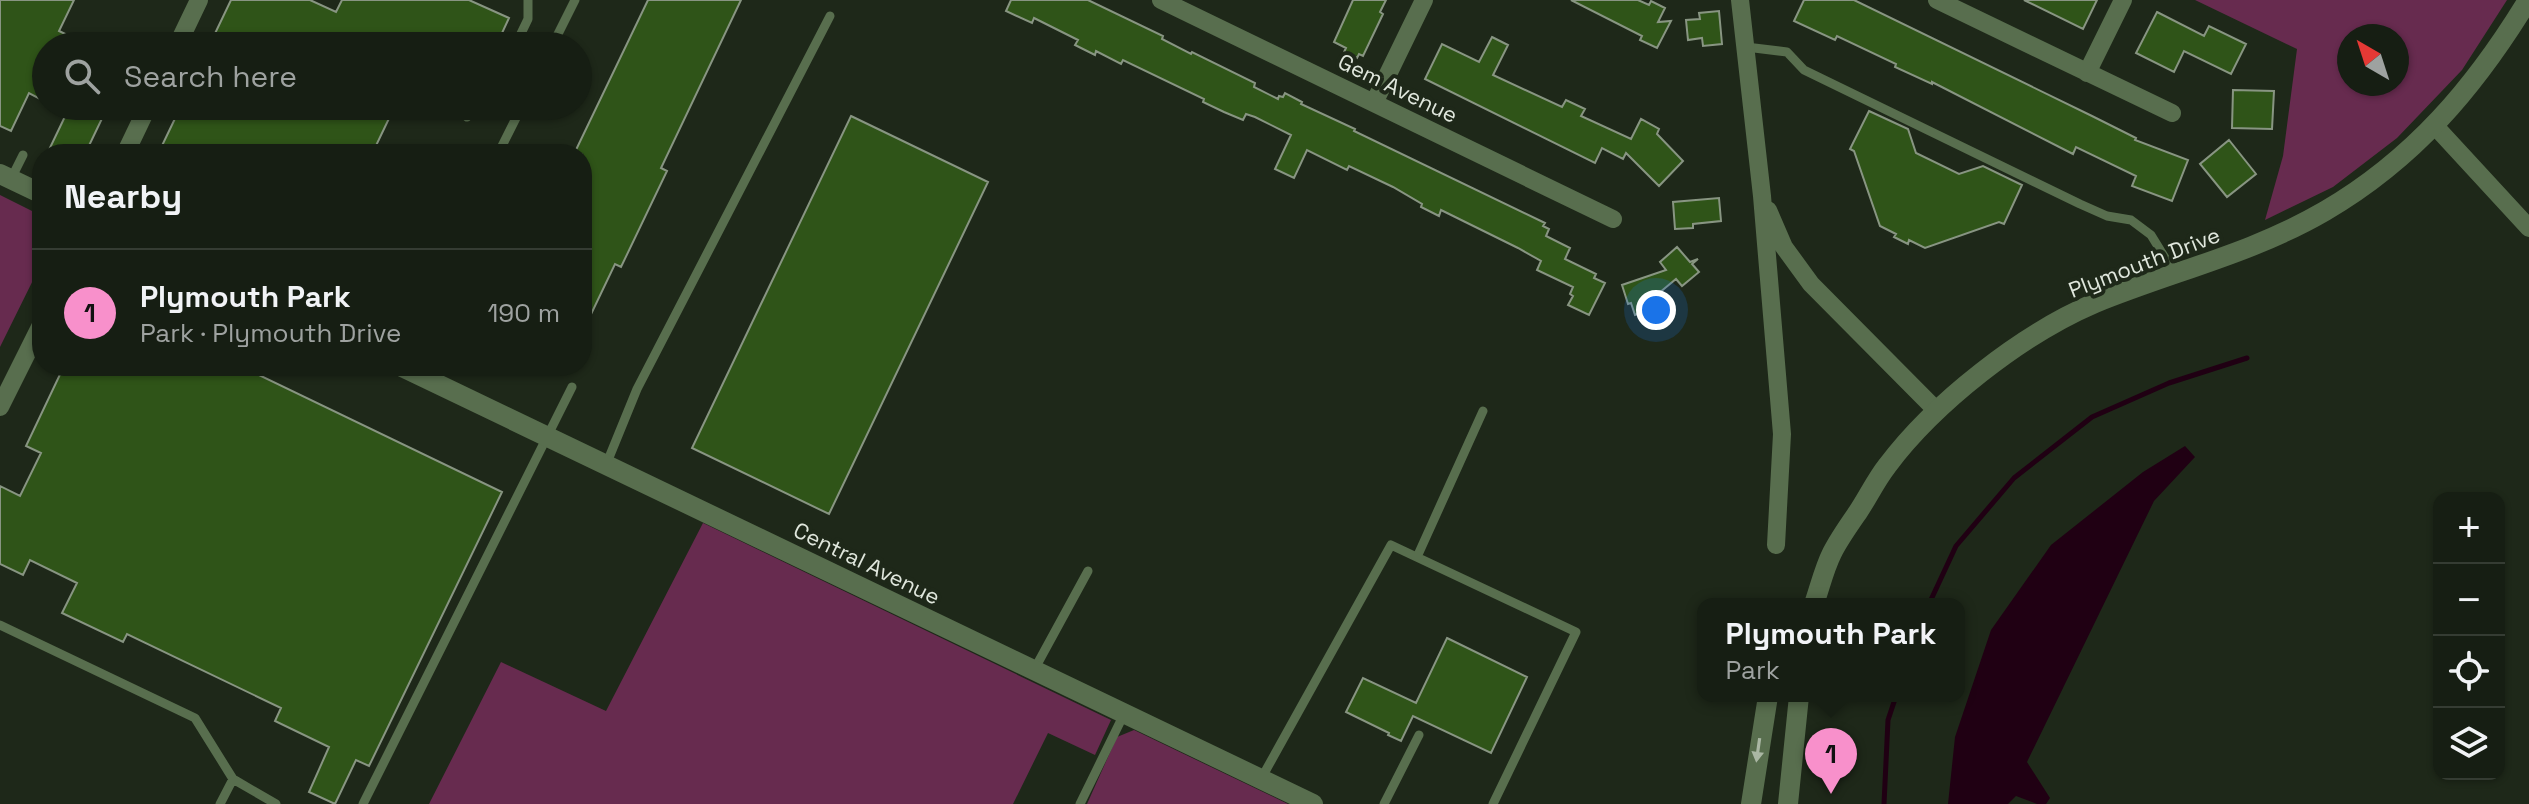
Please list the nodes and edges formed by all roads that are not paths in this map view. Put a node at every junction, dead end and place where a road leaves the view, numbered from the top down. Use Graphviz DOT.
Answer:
graph roads {
  1 [pos="528,0"];
  2 [pos="575,0"];
  3 [pos="1161,0"];
  4 [pos="1424,0"];
  5 [pos="1740,0"];
  6 [pos="1937,0"];
  7 [pos="2123,0"];
  8 [pos="2528,0"];
  9 [pos="193,2"];
  10 [pos="830,16"];
  11 [pos="182,32"];
  12 [pos="522,32"];
  13 [pos="559,32"];
  14 [pos="1746,47"];
  15 [pos="2087,73"];
  16 [pos="1374,103"];
  17 [pos="2172,113"];
  18 [pos="141,120"];
  19 [pos="515,120"];
  20 [pos="2435,126"];
  21 [pos="130,144"];
  22 [pos="503,144"];
  23 [pos="23,155"];
  24 [pos="6,176"];
  25 [pos="32,189"];
  26 [pos="1762,196"];
  27 [pos="1613,219"];
  28 [pos="2527,223"];
  29 [pos="2175,274"];
  30 [pos="32,343"];
  31 [pos="421,376"];
  32 [pos="572,387"];
  33 [pos="0,407"];
  34 [pos="1936,410"];
  35 [pos="1483,411"];
  36 [pos="548,437"];
  37 [pos="606,465"];
  38 [pos="1776,545"];
  39 [pos="1417,557"];
  40 [pos="1088,571"];
  41 [pos="1816,598"];
  42 [pos="0,625"];
  43 [pos="1034,670"];
  44 [pos="1767,702"];
  45 [pos="1798,702"];
  46 [pos="1124,713"];
  47 [pos="1419,735"];
  48 [pos="233,779"];
  49 [pos="1261,779"];
  50 [pos="220,804"];
  51 [pos="276,804"];
  52 [pos="363,804"];
  53 [pos="1080,804"];
  54 [pos="1313,804"];
  55 [pos="1384,804"];
  56 [pos="1493,804"];
  57 [pos="1751,804"];
  58 [pos="1788,804"];
  1 -- 12 [label="lane"];
  2 -- 13 [label="lane"];
  3 -- 16 [label="street, Gem Avenue"];
  4 -- 16 [label="street"];
  5 -- 14 [label="street"];
  6 -- 15 [label="street"];
  7 -- 15 [label="street"];
  8 -- 20 [label="street, Plymouth Drive"];
  9 -- 11 [label="street"];
  10 -- 37 [label="lane"];
  14 -- 26 [label="street"];
  14 -- 29 [label="lane"];
  15 -- 17 [label="street"];
  16 -- 27 [label="street, Gem Avenue"];
  18 -- 21 [label="street"];
  19 -- 22 [label="lane"];
  20 -- 28 [label="street"];
  20 -- 29 [label="street, Plymouth Drive"];
  23 -- 24 [label="lane"];
  24 -- 25 [label="street"];
  26 -- 34 [label="street"];
  26 -- 38 [label="street"];
  29 -- 34 [label="street, Plymouth Drive"];
  30 -- 33 [label="street"];
  31 -- 36 [label="street, Central Avenue"];
  32 -- 36 [label="lane"];
  34 -- 41 [label="street, Plymouth Drive"];
  35 -- 39 [label="lane"];
  36 -- 37 [label="street, Central Avenue"];
  36 -- 52 [label="lane"];
  37 -- 43 [label="street, Central Avenue"];
  39 -- 49 [label="lane"];
  39 -- 56 [label="lane"];
  40 -- 43 [label="lane"];
  42 -- 48 [label="lane"];
  43 -- 46 [label="street, Central Avenue"];
  44 -- 57 [label="street, one-way"];
  45 -- 58 [label="street"];
  46 -- 49 [label="street, Central Avenue"];
  46 -- 53 [label="lane"];
  47 -- 55 [label="lane"];
  48 -- 50 [label="lane"];
  48 -- 51 [label="lane"];
  49 -- 54 [label="street, Central Avenue"];
}
